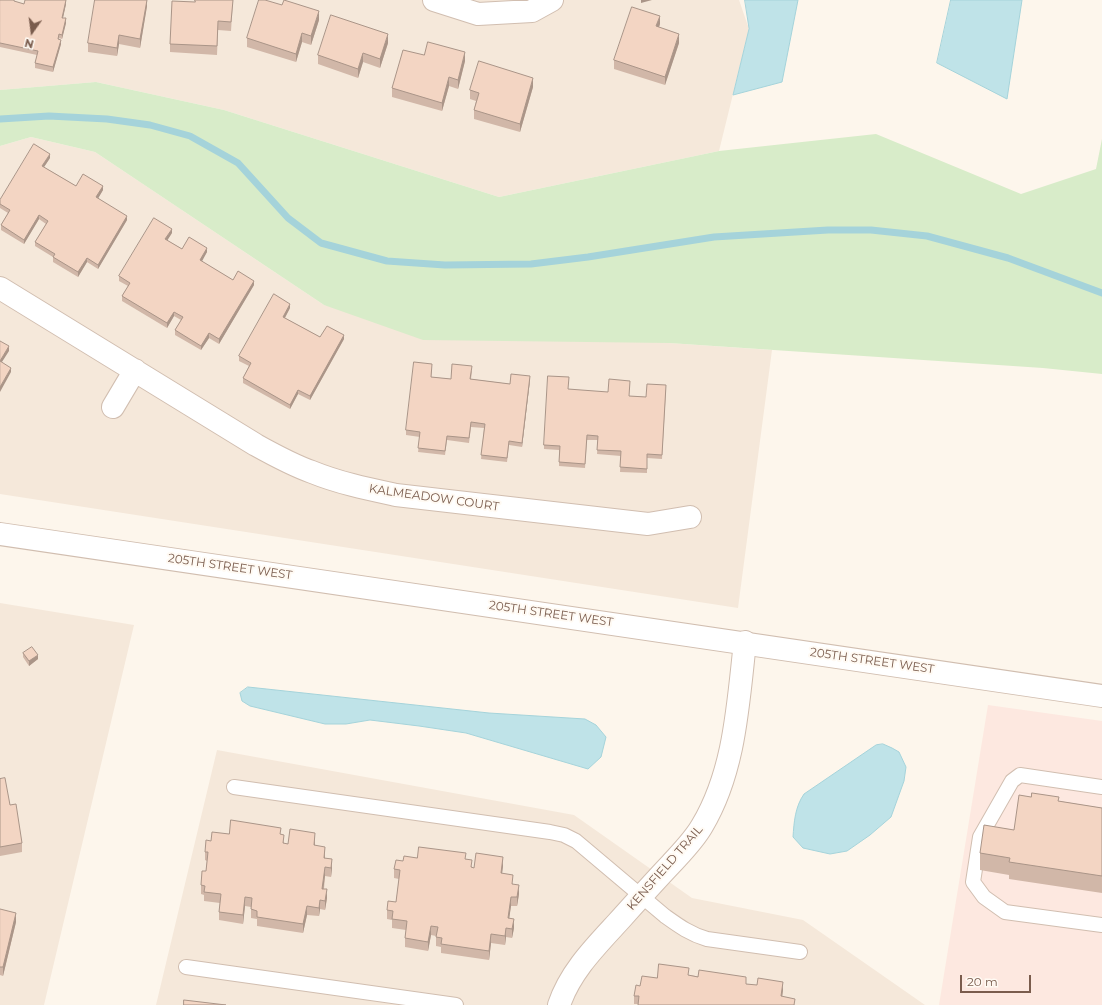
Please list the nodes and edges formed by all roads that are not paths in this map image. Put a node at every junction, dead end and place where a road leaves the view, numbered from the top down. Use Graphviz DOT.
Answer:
graph roads {
  1 [pos="434,0"];
  2 [pos="552,0"];
  3 [pos="0,288"];
  4 [pos="135,370"];
  5 [pos="113,407"];
  6 [pos="690,517"];
  7 [pos="0,534"];
  8 [pos="745,642"];
  9 [pos="1102,696"];
  10 [pos="234,787"];
  11 [pos="1102,787"];
  12 [pos="641,896"];
  13 [pos="1102,925"];
  14 [pos="800,952"];
  15 [pos="186,967"];
  16 [pos="456,1005"];
  17 [pos="559,1005"];
  1 -- 2 [label="street"];
  3 -- 4 [label="street, KALMEADOW COURT"];
  4 -- 5 [label="street"];
  4 -- 6 [label="street, KALMEADOW COURT"];
  7 -- 8 [label="street, 205TH STREET WEST"];
  8 -- 9 [label="street, 205TH STREET WEST"];
  8 -- 12 [label="street, KENSFIELD TRAIL"];
  10 -- 12 [label="lane"];
  11 -- 13 [label="lane"];
  12 -- 14 [label="lane"];
  12 -- 17 [label="street, KENSFIELD TRAIL"];
  15 -- 16 [label="lane"];
}
